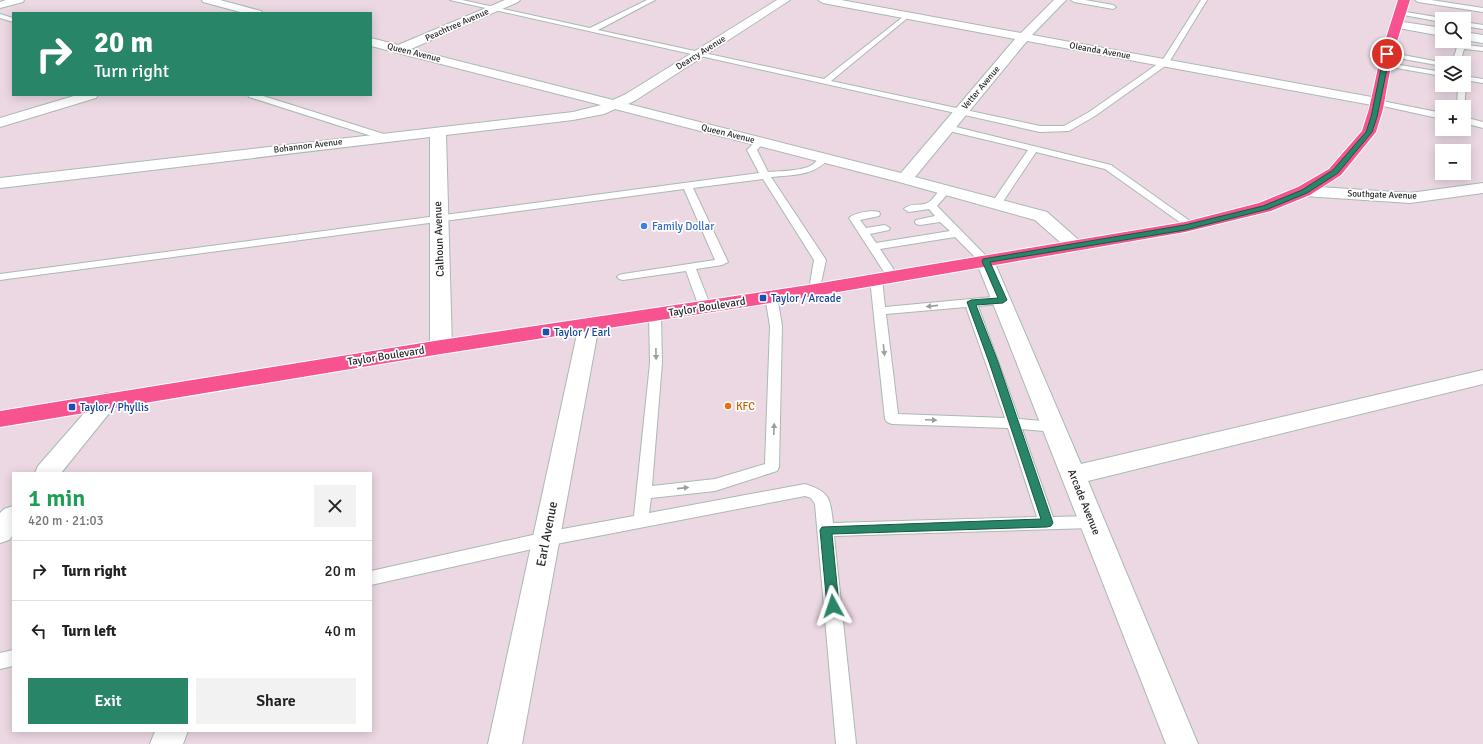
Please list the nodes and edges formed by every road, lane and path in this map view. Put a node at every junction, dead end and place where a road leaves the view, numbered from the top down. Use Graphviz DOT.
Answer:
graph roads {
  1 [pos="19,0"];
  2 [pos="207,0"];
  3 [pos="245,0"];
  4 [pos="453,0"];
  5 [pos="514,0"];
  6 [pos="652,0"];
  7 [pos="786,0"];
  8 [pos="824,0"];
  9 [pos="1060,0"];
  10 [pos="1074,0"];
  11 [pos="1204,0"];
  12 [pos="1404,0"];
  13 [pos="1418,0"];
  14 [pos="1446,4"];
  15 [pos="0,5"];
  16 [pos="228,6"];
  17 [pos="1113,7"];
  18 [pos="493,9"];
  19 [pos="1483,10"];
  20 [pos="253,12"];
  21 [pos="1446,12"];
  22 [pos="908,15"];
  23 [pos="0,16"];
  24 [pos="1398,19"];
  25 [pos="12,20"];
  26 [pos="1435,20"];
  27 [pos="1471,25"];
  28 [pos="1483,27"];
  29 [pos="592,30"];
  30 [pos="1435,30"];
  31 [pos="1025,37"];
  32 [pos="1471,37"];
  33 [pos="1483,39"];
  34 [pos="372,42"];
  35 [pos="1483,49"];
  36 [pos="400,50"];
  37 [pos="700,54"];
  38 [pos="1458,56"];
  39 [pos="1386,59"];
  40 [pos="1165,62"];
  41 [pos="1435,63"];
  42 [pos="1435,72"];
  43 [pos="1471,79"];
  44 [pos="826,81"];
  45 [pos="1483,81"];
  46 [pos="88,96"];
  47 [pos="255,96"];
  48 [pos="1377,102"];
  49 [pos="615,105"];
  50 [pos="962,111"];
  51 [pos="1435,114"];
  52 [pos="0,122"];
  53 [pos="1471,122"];
  54 [pos="1483,125"];
  55 [pos="948,128"];
  56 [pos="438,131"];
  57 [pos="384,137"];
  58 [pos="760,142"];
  59 [pos="1033,149"];
  60 [pos="824,158"];
  61 [pos="765,175"];
  62 [pos="905,179"];
  63 [pos="0,183"];
  64 [pos="687,185"];
  65 [pos="1483,188"];
  66 [pos="946,190"];
  67 [pos="1304,191"];
  68 [pos="996,204"];
  69 [pos="931,206"];
  70 [pos="910,209"];
  71 [pos="875,214"];
  72 [pos="943,218"];
  73 [pos="438,219"];
  74 [pos="920,222"];
  75 [pos="1192,226"];
  76 [pos="885,228"];
  77 [pos="863,232"];
  78 [pos="958,233"];
  79 [pos="1074,246"];
  80 [pos="872,247"];
  81 [pos="985,261"];
  82 [pos="690,267"];
  83 [pos="0,277"];
  84 [pos="623,277"];
  85 [pos="884,278"];
  86 [pos="815,290"];
  87 [pos="771,296"];
  88 [pos="1003,300"];
  89 [pos="971,302"];
  90 [pos="705,307"];
  91 [pos="879,311"];
  92 [pos="655,315"];
  93 [pos="590,325"];
  94 [pos="441,347"];
  95 [pos="1483,377"];
  96 [pos="108,401"];
  97 [pos="0,419"];
  98 [pos="1013,423"];
  99 [pos="1054,427"];
  100 [pos="48,472"];
  101 [pos="1074,476"];
  102 [pos="644,493"];
  103 [pos="12,517"];
  104 [pos="641,521"];
  105 [pos="1092,522"];
  106 [pos="1047,523"];
  107 [pos="826,530"];
  108 [pos="0,532"];
  109 [pos="546,539"];
  110 [pos="372,578"];
  111 [pos="12,658"];
  112 [pos="0,661"];
  113 [pos="172,732"];
  114 [pos="166,744"];
  115 [pos="505,744"];
  116 [pos="846,744"];
  117 [pos="1182,744"];
  1 -- 15 [label="street"];
  2 -- 16 [label="street"];
  3 -- 16 [label="street"];
  4 -- 18 [label="lane"];
  5 -- 18 [label="street, Peachtree Avenue"];
  6 -- 29 [label="lane"];
  7 -- 37 [label="street, Dearcy Avenue"];
  8 -- 22 [label="street, Oleanda Avenue"];
  9 -- 31 [label="street, Vetter Avenue"];
  10 -- 17 [label="lane"];
  11 -- 40 [label="lane"];
  12 -- 24 [label="main road, Taylor Boulevard"];
  13 -- 14 [label="lane"];
  14 -- 19 [label="lane"];
  14 -- 21 [label="lane"];
  16 -- 20 [label="street"];
  18 -- 29 [label="lane"];
  18 -- 36 [label="street, Peachtree Avenue"];
  22 -- 31 [label="street, Oleanda Avenue"];
  22 -- 44 [label="lane"];
  23 -- 25 [label="lane"];
  24 -- 26 [label="lane"];
  24 -- 30 [label="street"];
  24 -- 39 [label="main road, Taylor Boulevard"];
  27 -- 28 [label="lane"];
  29 -- 37 [label="lane"];
  31 -- 40 [label="street, Oleanda Avenue"];
  31 -- 50 [label="street, Vetter Avenue"];
  32 -- 33 [label="street"];
  34 -- 36 [label="street, Queen Avenue"];
  35 -- 38 [label="lane"];
  36 -- 49 [label="street, Queen Avenue"];
  37 -- 44 [label="lane"];
  37 -- 49 [label="street, Dearcy Avenue"];
  39 -- 41 [label="lane"];
  39 -- 42 [label="lane"];
  39 -- 48 [label="main road, Taylor Boulevard"];
  40 -- 48 [label="street, Oleanda Avenue"];
  40 -- 50 [label="lane"];
  43 -- 45 [label="lane"];
  44 -- 50 [label="lane"];
  46 -- 52 [label="street"];
  47 -- 57 [label="lane"];
  48 -- 51 [label="lane"];
  48 -- 67 [label="main road, Taylor Boulevard"];
  49 -- 56 [label="street, Bohannon Avenue"];
  49 -- 58 [label="street, Queen Avenue"];
  50 -- 55 [label="street, Vetter Avenue"];
  53 -- 54 [label="lane"];
  55 -- 59 [label="lane"];
  55 -- 62 [label="street, Vetter Avenue"];
  56 -- 57 [label="street, Bohannon Avenue"];
  56 -- 73 [label="street, Calhoun Avenue"];
  57 -- 63 [label="street, Bohannon Avenue"];
  58 -- 60 [label="street, Queen Avenue"];
  58 -- 61 [label="lane"];
  59 -- 68 [label="lane"];
  59 -- 75 [label="lane"];
  60 -- 61 [label="lane"];
  60 -- 62 [label="street, Queen Avenue"];
  61 -- 64 [label="lane"];
  61 -- 86 [label="lane"];
  62 -- 66 [label="street, Queen Avenue"];
  64 -- 73 [label="lane"];
  64 -- 82 [label="lane"];
  65 -- 67 [label="street, Southgate Avenue"];
  66 -- 68 [label="street, Queen Avenue"];
  66 -- 69 [label="lane"];
  67 -- 75 [label="main road, Taylor Boulevard"];
  68 -- 79 [label="street, Queen Avenue"];
  69 -- 70 [label="lane"];
  69 -- 72 [label="lane"];
  71 -- 77 [label="lane"];
  72 -- 74 [label="lane"];
  72 -- 78 [label="lane"];
  73 -- 83 [label="lane"];
  73 -- 94 [label="street, Calhoun Avenue"];
  75 -- 79 [label="main road, Taylor Boulevard"];
  76 -- 77 [label="lane"];
  77 -- 80 [label="lane"];
  78 -- 80 [label="lane"];
  78 -- 81 [label="lane"];
  79 -- 81 [label="main road, Taylor Boulevard"];
  80 -- 85 [label="lane"];
  81 -- 85 [label="main road, Taylor Boulevard"];
  81 -- 88 [label="street, Arcade Avenue"];
  82 -- 84 [label="lane"];
  82 -- 90 [label="lane"];
  85 -- 86 [label="main road, Taylor Boulevard"];
  85 -- 91 [label="lane"];
  86 -- 87 [label="main road, Taylor Boulevard"];
  87 -- 90 [label="main road, Taylor Boulevard"];
  102 -- 87 [label="lane, one-way"];
  88 -- 89 [label="lane"];
  88 -- 99 [label="street, Arcade Avenue"];
  89 -- 91 [label="lane, one-way"];
  89 -- 98 [label="lane"];
  90 -- 92 [label="main road, Taylor Boulevard"];
  91 -- 98 [label="lane, one-way"];
  92 -- 93 [label="main road, Taylor Boulevard"];
  92 -- 102 [label="lane, one-way"];
  93 -- 94 [label="main road, Taylor Boulevard"];
  93 -- 109 [label="street, Earl Avenue"];
  94 -- 96 [label="main road, Taylor Boulevard"];
  95 -- 101 [label="street"];
  96 -- 97 [label="main road, Taylor Boulevard"];
  96 -- 100 [label="street"];
  98 -- 99 [label="lane"];
  98 -- 106 [label="lane"];
  99 -- 101 [label="street, Arcade Avenue"];
  101 -- 105 [label="street, Arcade Avenue"];
  102 -- 104 [label="lane"];
  103 -- 108 [label="street"];
  104 -- 107 [label="lane"];
  104 -- 109 [label="lane"];
  105 -- 106 [label="lane"];
  105 -- 117 [label="street, Arcade Avenue"];
  106 -- 107 [label="lane"];
  107 -- 116 [label="lane"];
  109 -- 110 [label="lane"];
  109 -- 115 [label="street, Earl Avenue"];
  111 -- 112 [label="lane"];
  113 -- 114 [label="street"];
}
